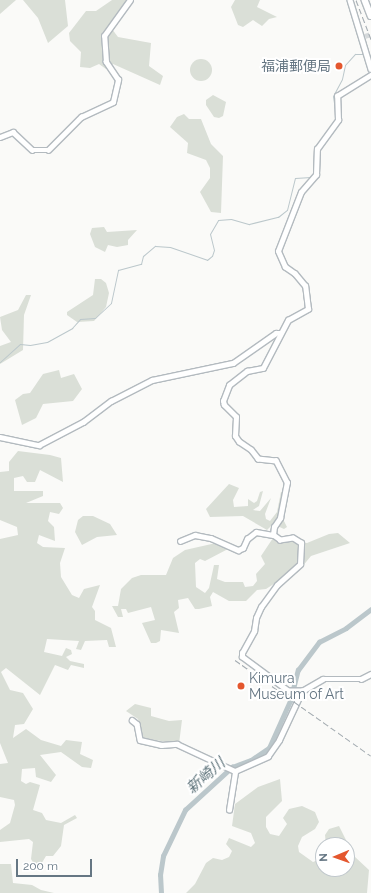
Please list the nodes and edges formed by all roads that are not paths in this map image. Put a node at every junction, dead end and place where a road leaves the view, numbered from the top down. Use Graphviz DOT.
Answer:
graph roads {
  1 [pos="130,0"];
  2 [pos="350,0"];
  3 [pos="365,0"];
  4 [pos="371,16"];
  5 [pos="371,69"];
  6 [pos="371,75"];
  7 [pos="0,137"];
  8 [pos="281,333"];
  9 [pos="0,437"];
  10 [pos="273,535"];
  11 [pos="180,541"];
  12 [pos="371,674"];
  13 [pos="302,691"];
  14 [pos="132,720"];
  15 [pos="233,771"];
  16 [pos="229,810"];
  1 -- 7 [label="street"];
  2 -- 5 [label="street"];
  3 -- 4 [label="highway"];
  6 -- 8 [label="street"];
  8 -- 9 [label="street"];
  8 -- 10 [label="street"];
  10 -- 11 [label="street"];
  10 -- 13 [label="street"];
  12 -- 13 [label="street"];
  13 -- 15 [label="street"];
  14 -- 15 [label="street"];
  15 -- 16 [label="street"];
}
